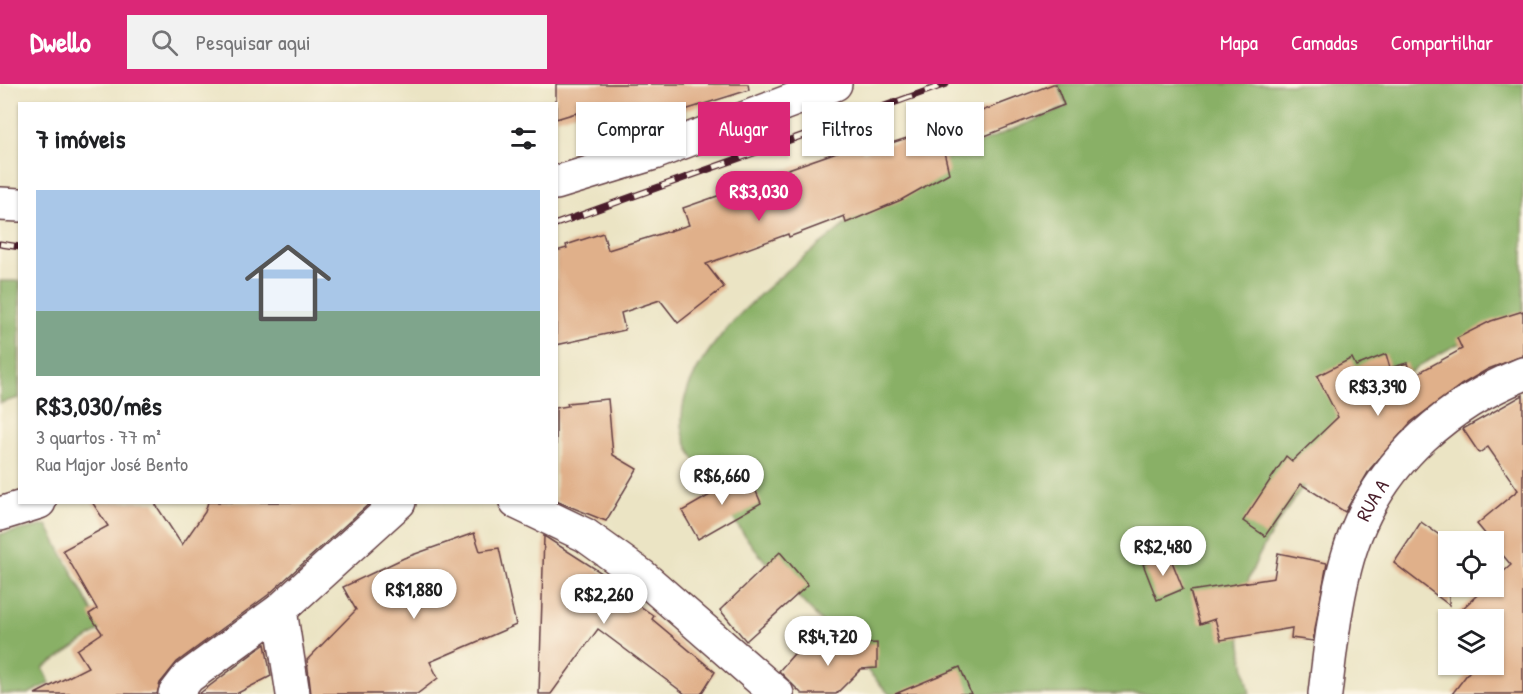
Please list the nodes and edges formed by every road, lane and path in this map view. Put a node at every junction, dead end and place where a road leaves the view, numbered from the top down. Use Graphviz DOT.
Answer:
graph roads {
  1 [pos="835,84"];
  2 [pos="558,182"];
  3 [pos="0,204"];
  4 [pos="18,205"];
  5 [pos="1523,374"];
  6 [pos="32,504"];
  7 [pos="397,504"];
  8 [pos="520,504"];
  9 [pos="0,514"];
  10 [pos="280,610"];
  11 [pos="175,694"];
  12 [pos="293,694"];
  13 [pos="777,694"];
  14 [pos="1325,694"];
  1 -- 2 [label="street"];
  3 -- 4 [label="street"];
  5 -- 14 [label="street, RUA A"];
  6 -- 9 [label="street"];
  7 -- 10 [label="street"];
  8 -- 13 [label="street"];
  10 -- 11 [label="street"];
  10 -- 12 [label="street"];
}
